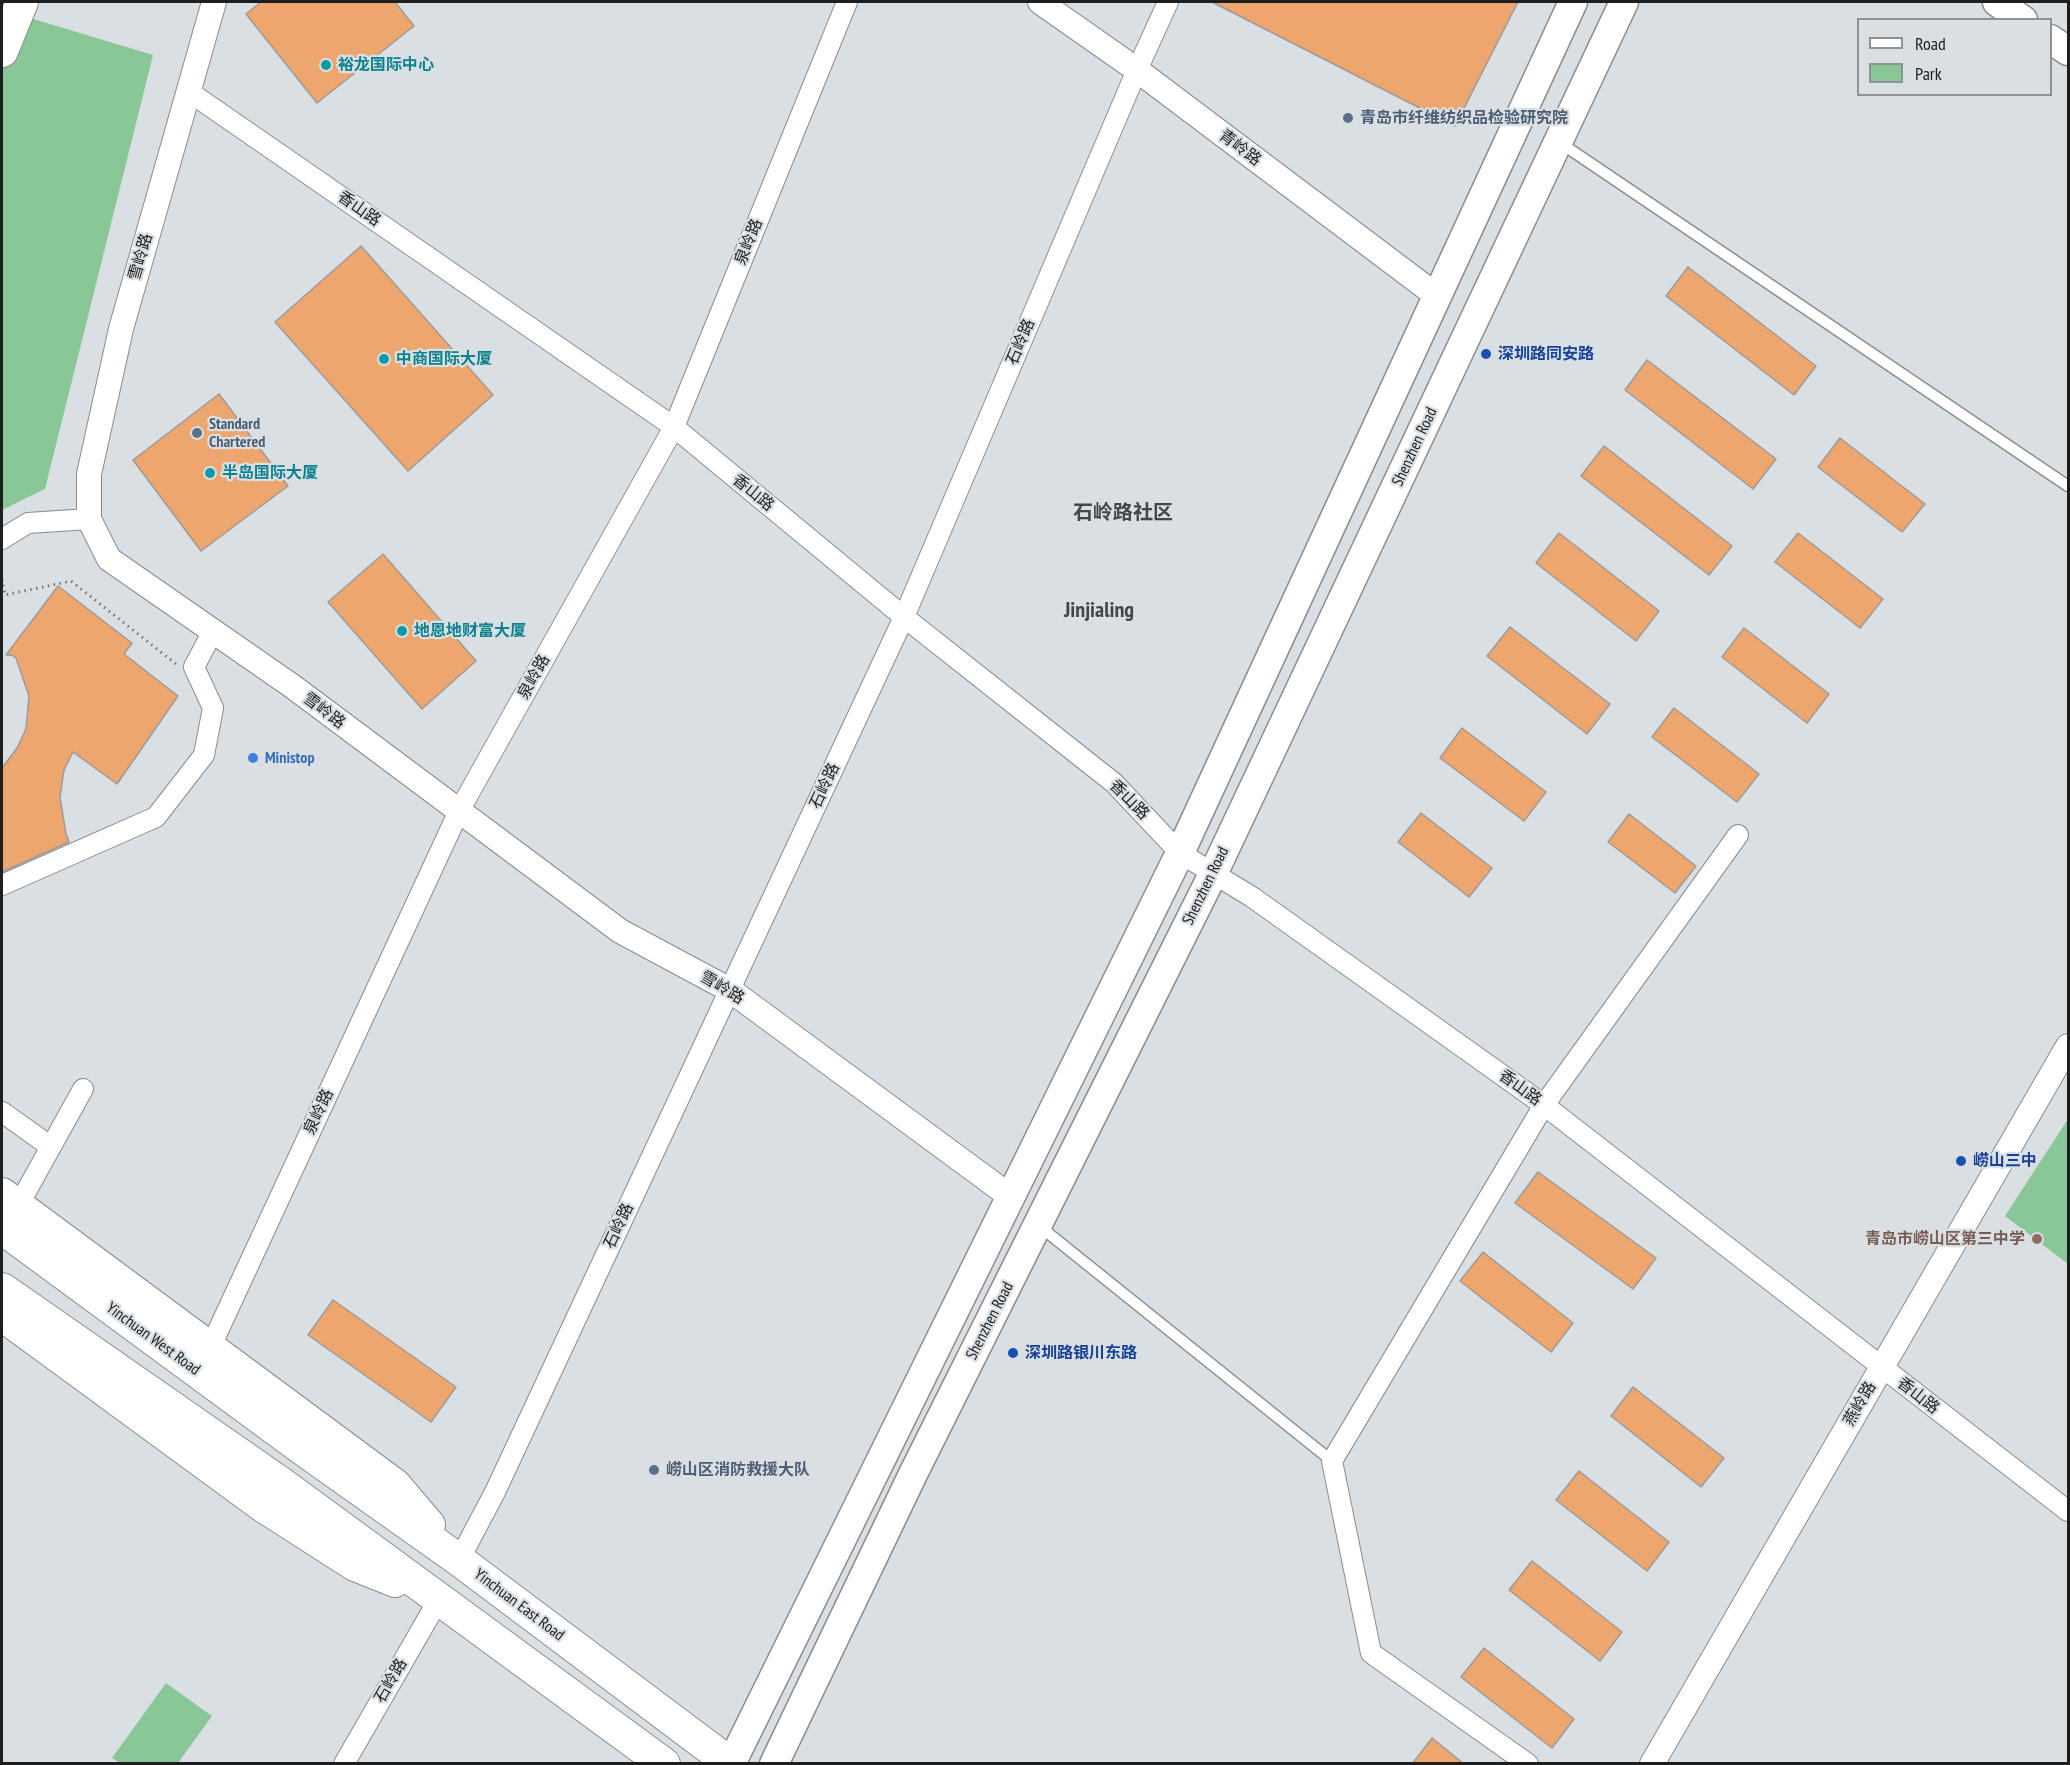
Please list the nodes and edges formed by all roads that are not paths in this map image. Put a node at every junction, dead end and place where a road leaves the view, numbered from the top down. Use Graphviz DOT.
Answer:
graph roads {
  1 [pos="22,2"];
  2 [pos="214,2"];
  3 [pos="846,2"];
  4 [pos="1040,2"];
  5 [pos="1168,2"];
  6 [pos="1573,2"];
  7 [pos="1624,2"];
  8 [pos="1997,2"];
  9 [pos="2020,18"];
  10 [pos="2052,40"];
  11 [pos="2,51"];
  12 [pos="2068,51"];
  13 [pos="1137,70"];
  14 [pos="188,91"];
  15 [pos="1558,142"];
  16 [pos="1437,296"];
  17 [pos="674,427"];
  18 [pos="2068,486"];
  19 [pos="89,519"];
  20 [pos="2,539"];
  21 [pos="904,617"];
  22 [pos="213,631"];
  23 [pos="459,811"];
  24 [pos="1738,835"];
  25 [pos="1180,853"];
  26 [pos="1214,872"];
  27 [pos="2,885"];
  28 [pos="730,990"];
  29 [pos="2068,1046"];
  30 [pos="83,1089"];
  31 [pos="1544,1105"];
  32 [pos="2,1112"];
  33 [pos="51,1147"];
  34 [pos="1011,1197"];
  35 [pos="7,1209"];
  36 [pos="1038,1225"];
  37 [pos="2,1289"];
  38 [pos="2,1315"];
  39 [pos="210,1348"];
  40 [pos="1881,1367"];
  41 [pos="304,1450"];
  42 [pos="1332,1461"];
  43 [pos="2068,1511"];
  44 [pos="459,1560"];
  45 [pos="439,1599"];
  46 [pos="731,1763"];
  47 [pos="344,1764"];
  48 [pos="664,1764"];
  49 [pos="774,1764"];
  50 [pos="1528,1764"];
  51 [pos="1652,1764"];
  1 -- 11 [label="main road"];
  2 -- 14 [label="street, 雪岭路"];
  3 -- 17 [label="street, 泉岭路"];
  4 -- 13 [label="street, 青岭路"];
  5 -- 13 [label="street, 石岭路 / 石岭路"];
  6 -- 16 [label="main road"];
  7 -- 15 [label="main road, Shenzhen Road"];
  8 -- 9 [label="main road"];
  10 -- 12 [label="main road"];
  13 -- 16 [label="street, 青岭路"];
  13 -- 21 [label="street, 石岭路 / 石岭路"];
  14 -- 17 [label="street, 香山路"];
  14 -- 19 [label="street, 雪岭路"];
  15 -- 18 [label="lane"];
  15 -- 26 [label="main road, Shenzhen Road"];
  16 -- 25 [label="main road"];
  17 -- 21 [label="street, 香山路"];
  17 -- 23 [label="street, 泉岭路"];
  19 -- 20 [label="street"];
  19 -- 22 [label="street, 雪岭路"];
  21 -- 25 [label="street, 香山路"];
  21 -- 28 [label="street, 石岭路 / 石岭路"];
  22 -- 23 [label="street, 雪岭路"];
  22 -- 27 [label="street"];
  23 -- 28 [label="street, 雪岭路"];
  23 -- 39 [label="street, 泉岭路"];
  24 -- 31 [label="street"];
  25 -- 26 [label="street, 香山路"];
  25 -- 34 [label="main road"];
  26 -- 31 [label="street, 香山路"];
  26 -- 36 [label="main road, Shenzhen Road"];
  28 -- 34 [label="street, 雪岭路"];
  28 -- 44 [label="street, 石岭路 / 石岭路"];
  29 -- 40 [label="street, 燕岭路"];
  30 -- 33 [label="street"];
  31 -- 40 [label="street, 香山路"];
  31 -- 42 [label="street"];
  32 -- 33 [label="street"];
  33 -- 35 [label="street"];
  34 -- 46 [label="main road"];
  35 -- 39 [label="main road"];
  35 -- 41 [label="main road, Yinchuan West Road"];
  36 -- 42 [label="lane"];
  36 -- 49 [label="main road, Shenzhen Road"];
  37 -- 45 [label="main road"];
  38 -- 45 [label="main road"];
  39 -- 44 [label="main road"];
  40 -- 43 [label="street, 香山路"];
  40 -- 51 [label="street, 燕岭路"];
  41 -- 44 [label="main road, Yinchuan East Road"];
  42 -- 50 [label="street"];
  44 -- 46 [label="main road, Yinchuan East Road"];
  45 -- 47 [label="street, 石岭路 / 石岭路"];
  45 -- 48 [label="main road"];
}
